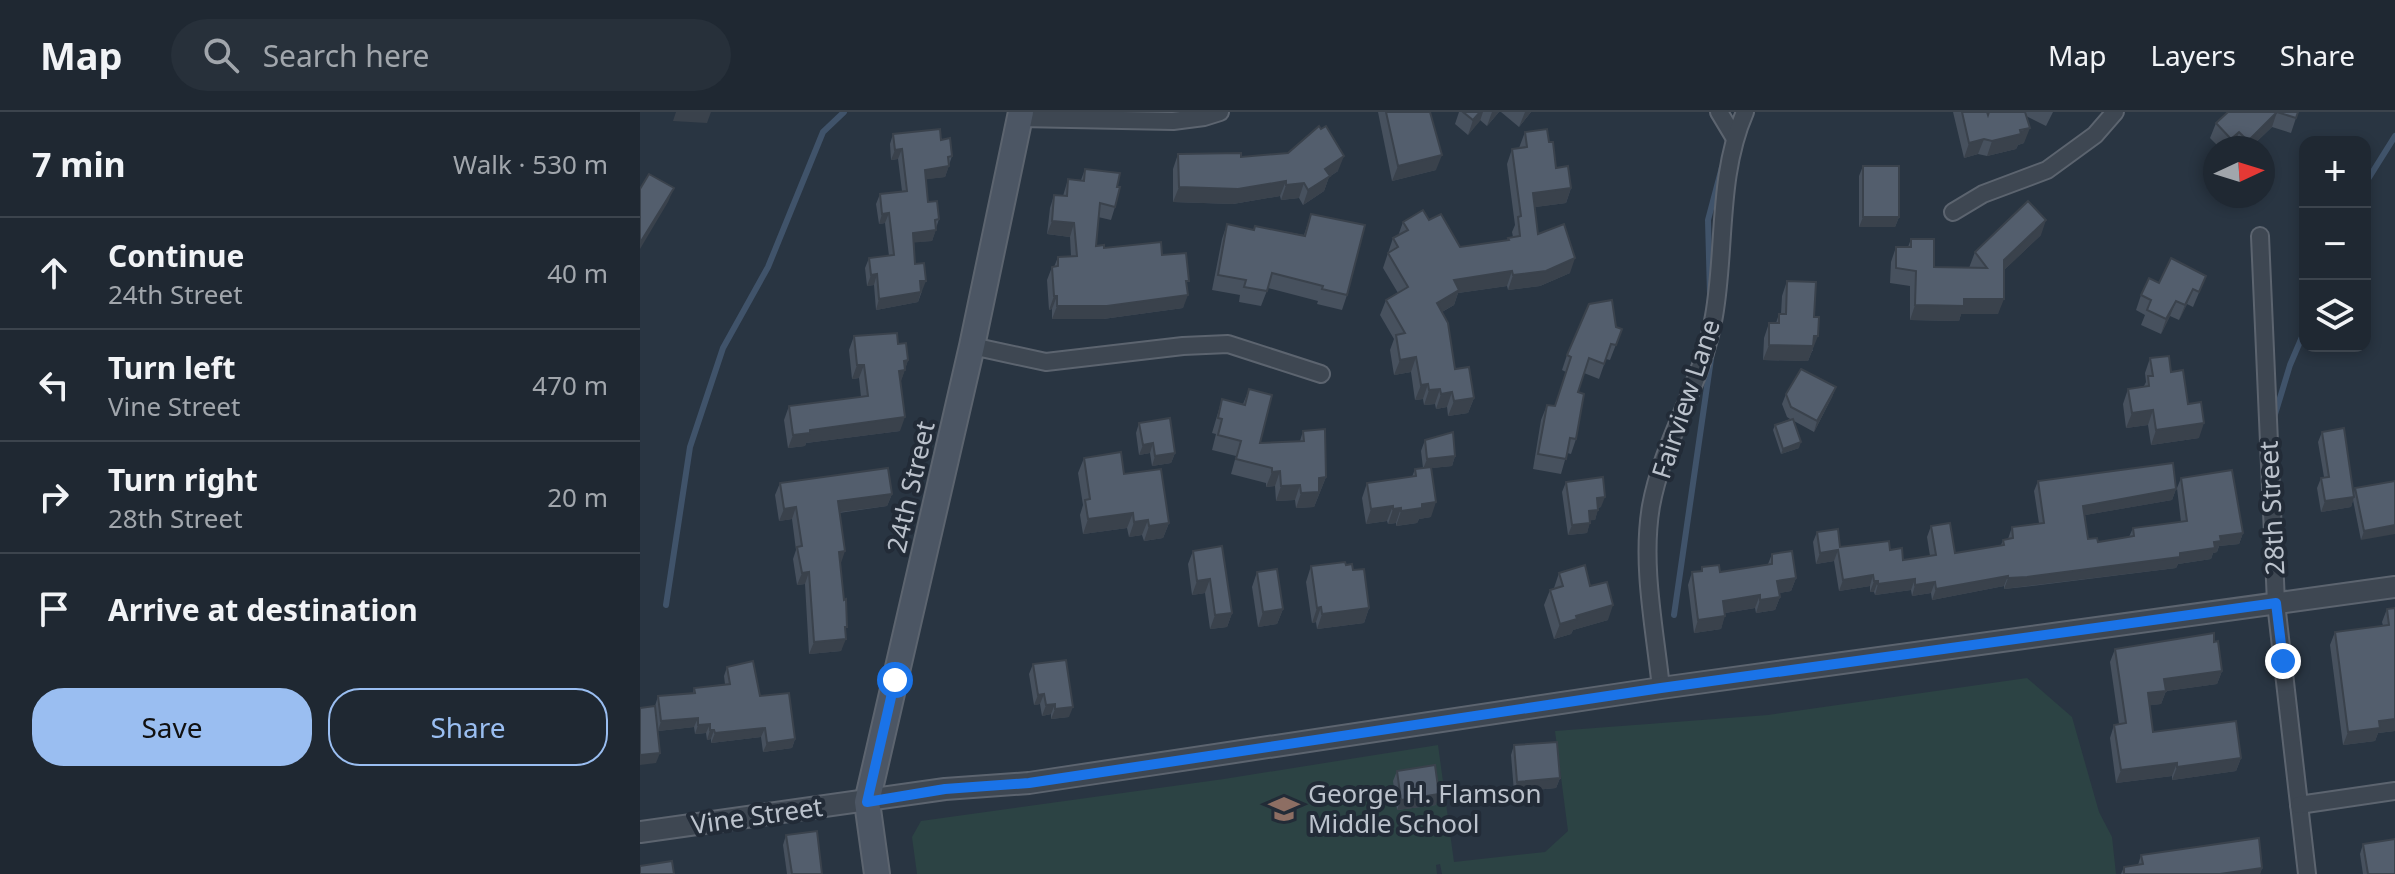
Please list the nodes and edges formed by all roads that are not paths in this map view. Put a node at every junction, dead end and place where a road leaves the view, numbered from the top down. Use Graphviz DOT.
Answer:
graph roads {
  1 [pos="1220,112"];
  2 [pos="1719,112"];
  3 [pos="1745,112"];
  4 [pos="2115,112"];
  5 [pos="1020,115"];
  6 [pos="1734,137"];
  7 [pos="1953,212"];
  8 [pos="2260,236"];
  9 [pos="972,346"];
  10 [pos="1321,374"];
  11 [pos="2395,587"];
  12 [pos="2276,603"];
  13 [pos="1661,688"];
  14 [pos="2395,791"];
  15 [pos="867,802"];
  16 [pos="2299,805"];
  17 [pos="640,832"];
  18 [pos="877,874"];
  19 [pos="2307,874"];
  1 -- 5 [label="street"];
  2 -- 6 [label="street"];
  3 -- 6 [label="street, Fairview Lane"];
  4 -- 7 [label="street"];
  5 -- 9 [label="main road, 24th Street"];
  6 -- 13 [label="street, Fairview Lane"];
  8 -- 12 [label="street, 28th Street"];
  9 -- 10 [label="street"];
  9 -- 15 [label="main road, 24th Street"];
  11 -- 12 [label="street, Vine Street"];
  12 -- 13 [label="street, Vine Street"];
  12 -- 16 [label="street, 28th Street"];
  13 -- 15 [label="street, Vine Street"];
  14 -- 16 [label="street"];
  15 -- 17 [label="street, Vine Street"];
  15 -- 18 [label="main road, 24th Street"];
  16 -- 19 [label="street, 28th Street"];
}
